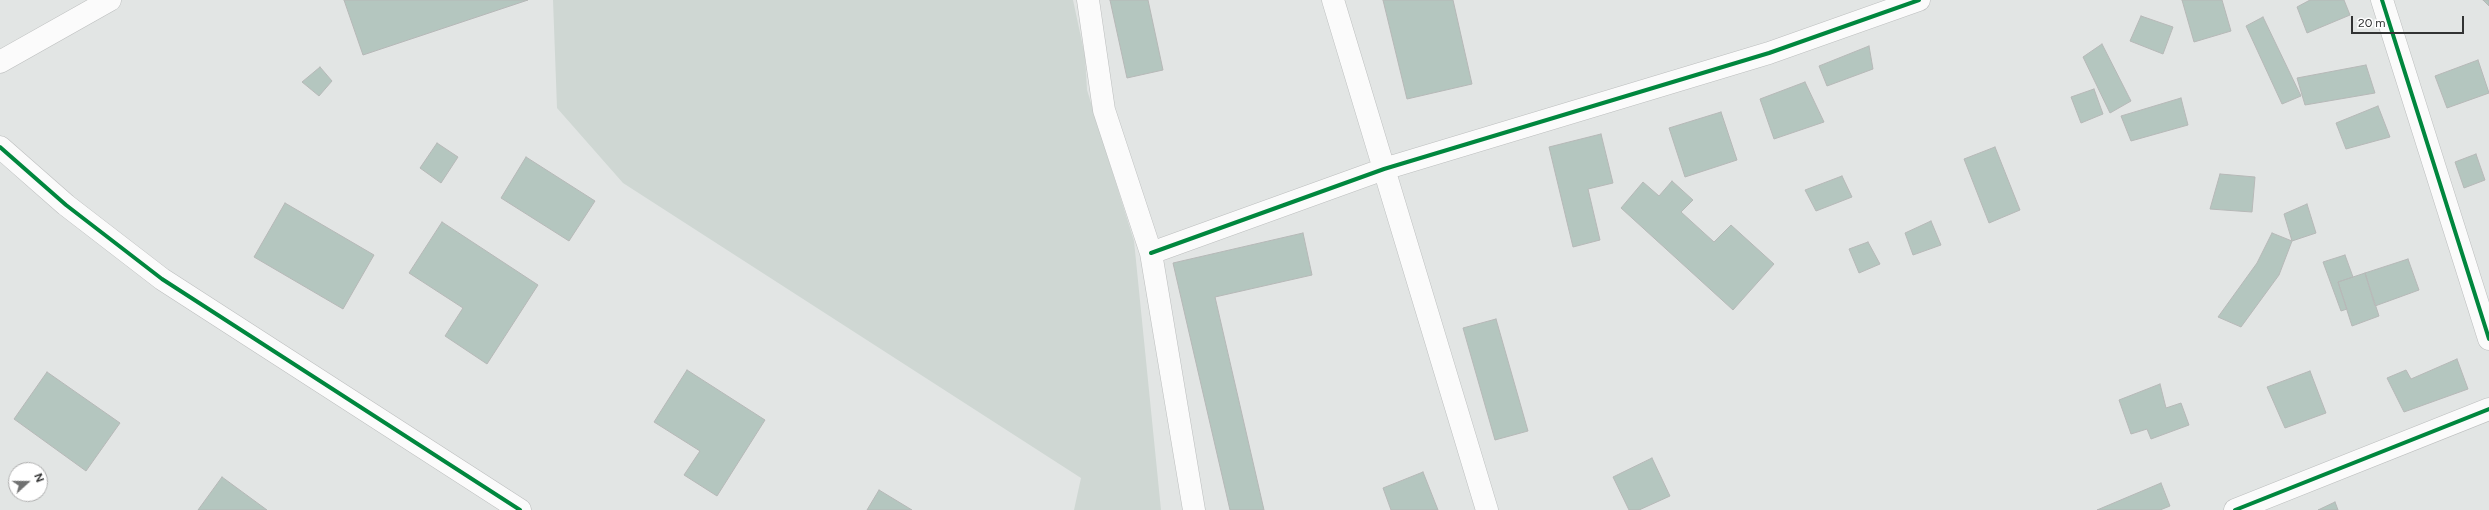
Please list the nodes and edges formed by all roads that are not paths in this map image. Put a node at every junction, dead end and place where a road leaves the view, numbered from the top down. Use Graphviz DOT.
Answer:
graph roads {
  1 [pos="110,0"];
  2 [pos="1088,0"];
  3 [pos="1333,0"];
  4 [pos="1918,0"];
  5 [pos="2382,0"];
  6 [pos="0,62"];
  7 [pos="0,147"];
  8 [pos="1384,169"];
  9 [pos="1151,253"];
  10 [pos="2489,339"];
  11 [pos="2489,409"];
  12 [pos="520,510"];
  13 [pos="1194,510"];
  14 [pos="1487,510"];
  15 [pos="2235,510"];
  1 -- 6 [label="street"];
  2 -- 9 [label="street"];
  3 -- 8 [label="street"];
  4 -- 8 [label="street"];
  5 -- 10 [label="street"];
  7 -- 12 [label="street"];
  8 -- 9 [label="street"];
  8 -- 14 [label="street"];
  9 -- 13 [label="street"];
  11 -- 15 [label="street"];
}
